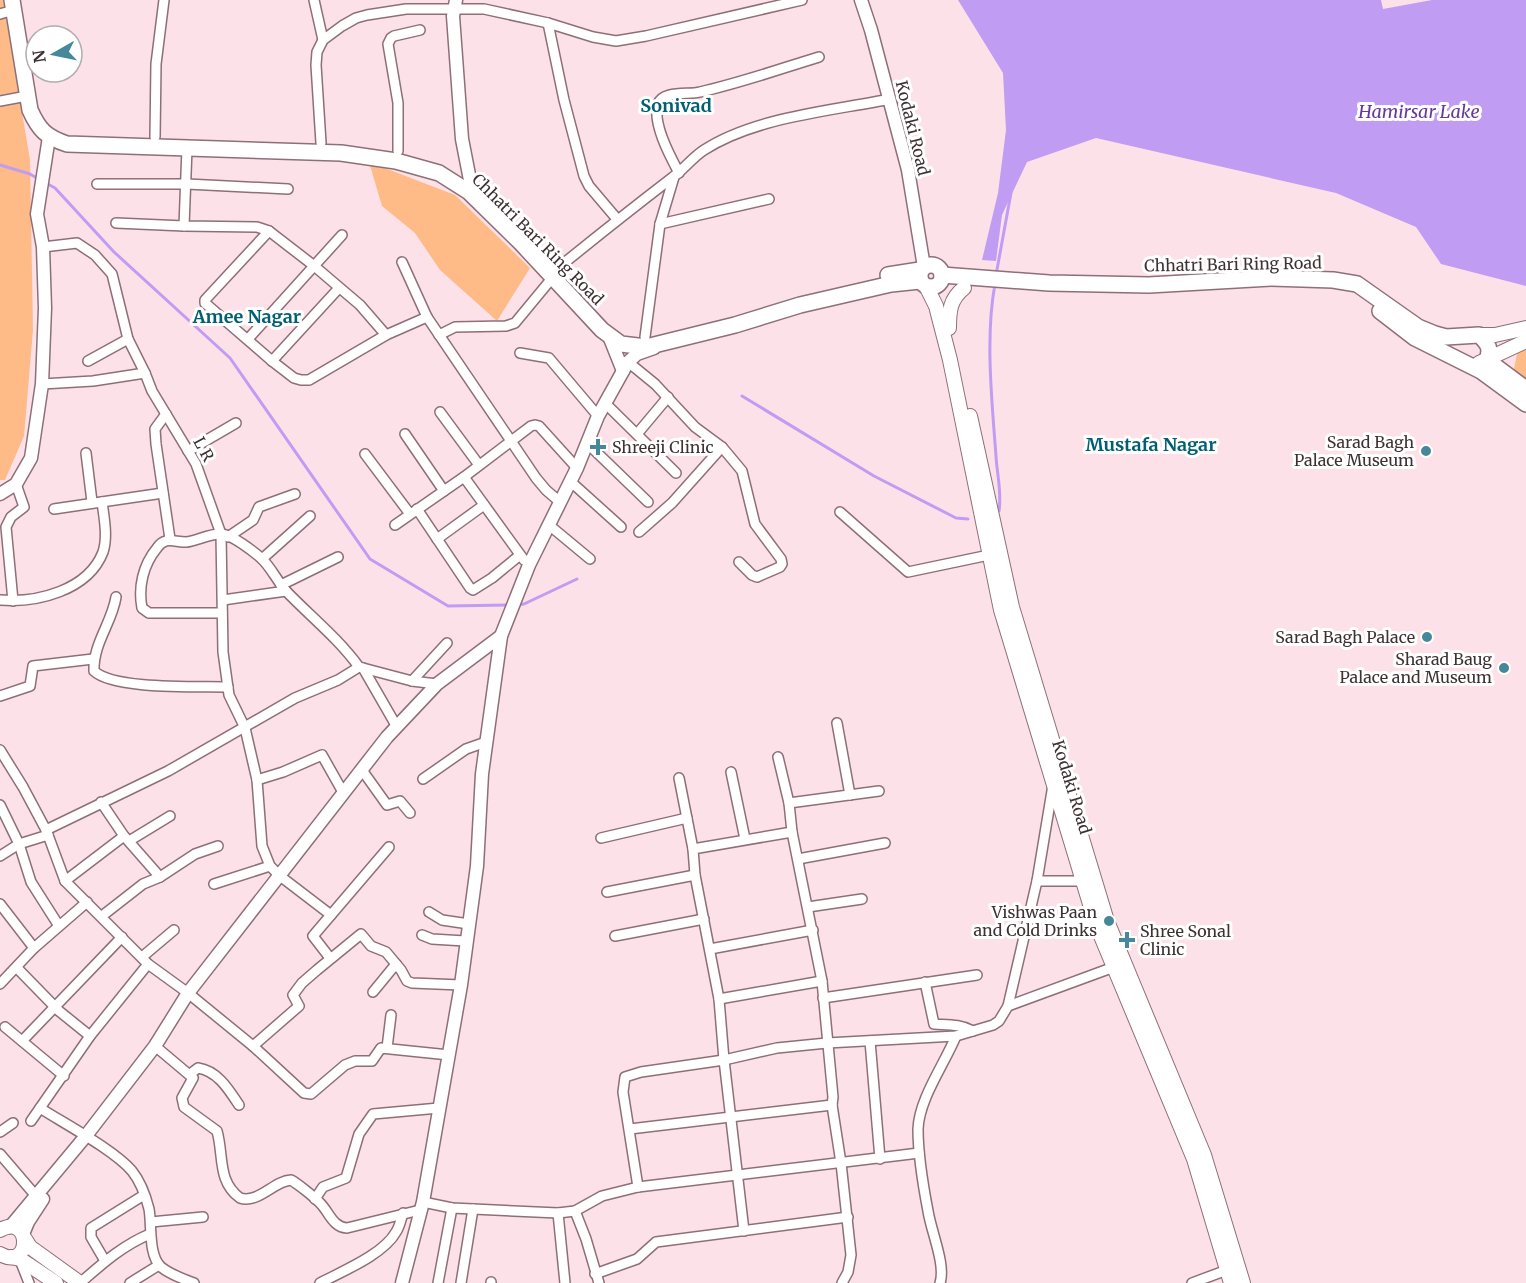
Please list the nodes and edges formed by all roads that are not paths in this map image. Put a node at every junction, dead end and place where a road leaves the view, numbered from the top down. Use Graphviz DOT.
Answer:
graph roads {
  1 [pos="164,0"];
  2 [pos="314,0"];
  3 [pos="802,0"];
  4 [pos="861,0"];
  5 [pos="407,4"];
  6 [pos="455,5"];
  7 [pos="12,6"];
  8 [pos="548,23"];
  9 [pos="420,30"];
  10 [pos="323,40"];
  11 [pos="819,57"];
  12 [pos="27,96"];
  13 [pos="890,99"];
  14 [pos="0,101"];
  15 [pos="49,137"];
  16 [pos="155,137"];
  17 [pos="321,143"];
  18 [pos="187,148"];
  19 [pos="398,152"];
  20 [pos="676,175"];
  21 [pos="97,184"];
  22 [pos="187,184"];
  23 [pos="469,186"];
  24 [pos="288,189"];
  25 [pos="769,199"];
  26 [pos="617,219"];
  27 [pos="116,223"];
  28 [pos="660,224"];
  29 [pos="184,226"];
  30 [pos="268,231"];
  31 [pos="342,235"];
  32 [pos="43,248"];
  33 [pos="402,262"];
  34 [pos="313,265"];
  35 [pos="555,272"];
  36 [pos="930,277"];
  37 [pos="339,288"];
  38 [pos="964,288"];
  39 [pos="427,317"];
  40 [pos="950,328"];
  41 [pos="1526,328"];
  42 [pos="386,335"];
  43 [pos="439,335"];
  44 [pos="1479,335"];
  45 [pos="609,336"];
  46 [pos="645,337"];
  47 [pos="128,339"];
  48 [pos="248,339"];
  49 [pos="678,339"];
  50 [pos="1526,341"];
  51 [pos="520,354"];
  52 [pos="1461,360"];
  53 [pos="1487,360"];
  54 [pos="88,361"];
  55 [pos="272,361"];
  56 [pos="626,367"];
  57 [pos="146,373"];
  58 [pos="42,384"];
  59 [pos="1526,389"];
  60 [pos="668,398"];
  61 [pos="605,403"];
  62 [pos="1526,404"];
  63 [pos="440,412"];
  64 [pos="166,414"];
  65 [pos="598,416"];
  66 [pos="236,423"];
  67 [pos="405,434"];
  68 [pos="637,434"];
  69 [pos="512,440"];
  70 [pos="588,444"];
  71 [pos="722,447"];
  72 [pos="188,451"];
  73 [pos="86,453"];
  74 [pos="365,453"];
  75 [pos="479,465"];
  76 [pos="577,468"];
  77 [pos="676,472"];
  78 [pos="464,477"];
  79 [pos="570,481"];
  80 [pos="16,483"];
  81 [pos="444,491"];
  82 [pos="163,493"];
  83 [pos="0,494"];
  84 [pos="295,494"];
  85 [pos="97,502"];
  86 [pos="560,502"];
  87 [pos="648,502"];
  88 [pos="484,505"];
  89 [pos="54,509"];
  90 [pos="414,511"];
  91 [pos="840,512"];
  92 [pos="310,516"];
  93 [pos="394,525"];
  94 [pos="549,525"];
  95 [pos="621,526"];
  96 [pos="3,527"];
  97 [pos="639,532"];
  98 [pos="225,536"];
  99 [pos="170,539"];
  100 [pos="437,539"];
  101 [pos="520,555"];
  102 [pos="989,555"];
  103 [pos="338,557"];
  104 [pos="262,559"];
  105 [pos="590,559"];
  106 [pos="4,561"];
  107 [pos="739,562"];
  108 [pos="529,565"];
  109 [pos="283,588"];
  110 [pos="116,597"];
  111 [pos="0,600"];
  112 [pos="223,600"];
  113 [pos="13,601"];
  114 [pos="222,613"];
  115 [pos="501,636"];
  116 [pos="447,643"];
  117 [pos="93,659"];
  118 [pos="361,668"];
  119 [pos="412,681"];
  120 [pos="437,684"];
  121 [pos="228,687"];
  122 [pos="0,696"];
  123 [pos="837,723"];
  124 [pos="397,727"];
  125 [pos="245,728"];
  126 [pos="486,742"];
  127 [pos="0,750"];
  128 [pos="778,757"];
  129 [pos="362,770"];
  130 [pos="731,772"];
  131 [pos="679,778"];
  132 [pos="257,780"];
  133 [pos="423,780"];
  134 [pos="1053,782"];
  135 [pos="879,792"];
  136 [pos="344,794"];
  137 [pos="850,795"];
  138 [pos="101,802"];
  139 [pos="789,803"];
  140 [pos="0,805"];
  141 [pos="410,813"];
  142 [pos="170,816"];
  143 [pos="687,818"];
  144 [pos="792,832"];
  145 [pos="47,833"];
  146 [pos="601,838"];
  147 [pos="126,839"];
  148 [pos="745,839"];
  149 [pos="885,843"];
  150 [pos="19,844"];
  151 [pos="218,846"];
  152 [pos="389,847"];
  153 [pos="693,849"];
  154 [pos="0,856"];
  155 [pos="798,859"];
  156 [pos="270,866"];
  157 [pos="695,875"];
  158 [pos="280,876"];
  159 [pos="160,877"];
  160 [pos="65,881"];
  161 [pos="1037,881"];
  162 [pos="1083,881"];
  163 [pos="214,885"];
  164 [pos="607,892"];
  165 [pos="862,899"];
  166 [pos="87,902"];
  167 [pos="0,904"];
  168 [pos="808,907"];
  169 [pos="429,912"];
  170 [pos="331,915"];
  171 [pos="102,916"];
  172 [pos="1029,918"];
  173 [pos="704,919"];
  174 [pos="469,924"];
  175 [pos="1096,924"];
  176 [pos="59,926"];
  177 [pos="174,930"];
  178 [pos="813,930"];
  179 [pos="422,935"];
  180 [pos="615,936"];
  181 [pos="122,937"];
  182 [pos="465,941"];
  183 [pos="34,948"];
  184 [pos="710,949"];
  185 [pos="330,958"];
  186 [pos="145,960"];
  187 [pos="396,964"];
  188 [pos="1114,967"];
  189 [pos="17,968"];
  190 [pos="976,975"];
  191 [pos="822,981"];
  192 [pos="925,982"];
  193 [pos="0,984"];
  194 [pos="461,985"];
  195 [pos="373,992"];
  196 [pos="188,993"];
  197 [pos="823,998"];
  198 [pos="719,999"];
  199 [pos="54,1006"];
  200 [pos="1008,1006"];
  201 [pos="391,1016"];
  202 [pos="4,1027"];
  203 [pos="973,1031"];
  204 [pos="90,1036"];
  205 [pos="956,1036"];
  206 [pos="22,1041"];
  207 [pos="870,1041"];
  208 [pos="827,1043"];
  209 [pos="155,1046"];
  210 [pos="253,1046"];
  211 [pos="387,1048"];
  212 [pos="449,1054"];
  213 [pos="724,1060"];
  214 [pos="190,1074"];
  215 [pos="64,1076"];
  216 [pos="239,1105"];
  217 [pos="832,1105"];
  218 [pos="40,1108"];
  219 [pos="439,1108"];
  220 [pos="731,1118"];
  221 [pos="31,1121"];
  222 [pos="13,1123"];
  223 [pos="630,1129"];
  224 [pos="0,1132"];
  225 [pos="82,1140"];
  226 [pos="919,1153"];
  227 [pos="0,1154"];
  228 [pos="880,1159"];
  229 [pos="841,1163"];
  230 [pos="738,1175"];
  231 [pos="638,1187"];
  232 [pos="144,1195"];
  233 [pos="36,1196"];
  234 [pos="315,1199"];
  235 [pos="421,1206"];
  236 [pos="452,1208"];
  237 [pos="473,1209"];
  238 [pos="575,1211"];
  239 [pos="558,1213"];
  240 [pos="403,1214"];
  241 [pos="203,1217"];
  242 [pos="848,1217"];
  243 [pos="151,1222"];
  244 [pos="11,1230"];
  245 [pos="744,1231"];
  246 [pos="150,1234"];
  247 [pos="7,1257"];
  248 [pos="105,1260"];
  249 [pos="159,1265"];
  250 [pos="1229,1276"];
  251 [pos="597,1278"];
  252 [pos="29,1283"];
  253 [pos="56,1283"];
  254 [pos="80,1283"];
  255 [pos="130,1283"];
  256 [pos="194,1283"];
  257 [pos="320,1283"];
  258 [pos="402,1283"];
  259 [pos="438,1283"];
  260 [pos="460,1283"];
  261 [pos="565,1283"];
  262 [pos="842,1283"];
  263 [pos="940,1283"];
  264 [pos="1192,1283"];
  265 [pos="1243,1283"];
  1 -- 16 [label="street"];
  2 -- 10 [label="street"];
  3 -- 8 [label="street"];
  4 -- 13 [label="street, Kodaki Road"];
  5 -- 6 [label="street"];
  5 -- 10 [label="street"];
  6 -- 8 [label="street"];
  6 -- 23 [label="street"];
  7 -- 12 [label="main road, Chhatri Bari Ring Road"];
  7 -- 16 [label="main road, Chhatri Bari Ring Road"];
  8 -- 26 [label="street"];
  9 -- 19 [label="street"];
  10 -- 17 [label="street"];
  11 -- 20 [label="street"];
  12 -- 14 [label="street"];
  12 -- 15 [label="main road, Chhatri Bari Ring Road"];
  13 -- 20 [label="street"];
  13 -- 36 [label="street, Kodaki Road"];
  15 -- 18 [label="main road, Chhatri Bari Ring Road"];
  15 -- 32 [label="street"];
  16 -- 17 [label="main road, Chhatri Bari Ring Road"];
  17 -- 19 [label="main road, Chhatri Bari Ring Road"];
  18 -- 22 [label="street"];
  18 -- 23 [label="main road, Chhatri Bari Ring Road"];
  19 -- 23 [label="main road, Chhatri Bari Ring Road"];
  20 -- 26 [label="street"];
  20 -- 28 [label="street"];
  21 -- 22 [label="street"];
  22 -- 24 [label="street"];
  22 -- 29 [label="street"];
  23 -- 35 [label="main road, Chhatri Bari Ring Road"];
  25 -- 28 [label="street"];
  26 -- 35 [label="street"];
  27 -- 29 [label="street"];
  28 -- 46 [label="street"];
  29 -- 30 [label="street"];
  30 -- 34 [label="street"];
  30 -- 48 [label="street"];
  31 -- 34 [label="street"];
  32 -- 47 [label="street, L R"];
  32 -- 58 [label="street"];
  33 -- 39 [label="street"];
  34 -- 37 [label="street"];
  34 -- 48 [label="street"];
  35 -- 43 [label="street"];
  35 -- 45 [label="main road, Chhatri Bari Ring Road"];
  35 -- 46 [label="main road, Chhatri Bari Ring Road"];
  36 -- 38 [label="main road, Chhatri Bari Ring Road"];
  36 -- 40 [label="main road, Kodaki Road"];
  36 -- 44 [label="main road, Chhatri Bari Ring Road"];
  36 -- 46 [label="main road, Chhatri Bari Ring Road"];
  36 -- 49 [label="main road, Chhatri Bari Ring Road"];
  36 -- 102 [label="main road, Kodaki Road"];
  37 -- 42 [label="street"];
  37 -- 55 [label="street"];
  38 -- 40 [label="main road, Kodaki Road"];
  38 -- 52 [label="main road, Chhatri Bari Ring Road"];
  39 -- 42 [label="street"];
  39 -- 43 [label="street"];
  40 -- 265 [label="main road, Kodaki Road"];
  41 -- 44 [label="main road"];
  42 -- 55 [label="street"];
  43 -- 69 [label="street"];
  44 -- 53 [label="main road"];
  45 -- 49 [label="main road, Chhatri Bari Ring Road"];
  45 -- 56 [label="street"];
  47 -- 54 [label="street"];
  47 -- 57 [label="street, L R"];
  48 -- 55 [label="street"];
  49 -- 56 [label="street"];
  50 -- 53 [label="main road"];
  51 -- 65 [label="street"];
  52 -- 53 [label="main road"];
  52 -- 62 [label="main road, Chhatri Bari Ring Road"];
  53 -- 59 [label="main road"];
  56 -- 60 [label="street"];
  56 -- 61 [label="street"];
  57 -- 58 [label="street"];
  57 -- 64 [label="street, L R"];
  58 -- 80 [label="street"];
  60 -- 68 [label="street"];
  60 -- 71 [label="street"];
  61 -- 65 [label="street"];
  61 -- 68 [label="street"];
  63 -- 75 [label="street"];
  64 -- 72 [label="street, L R"];
  64 -- 82 [label="street"];
  65 -- 70 [label="street"];
  66 -- 72 [label="street"];
  67 -- 81 [label="street"];
  68 -- 77 [label="street"];
  69 -- 75 [label="street"];
  69 -- 76 [label="street"];
  69 -- 86 [label="street"];
  70 -- 76 [label="street"];
  70 -- 87 [label="street"];
  71 -- 97 [label="street"];
  71 -- 107 [label="street"];
  72 -- 98 [label="street, L R"];
  73 -- 85 [label="street"];
  74 -- 90 [label="street"];
  75 -- 78 [label="street"];
  76 -- 79 [label="street"];
  78 -- 81 [label="street"];
  78 -- 88 [label="street"];
  79 -- 86 [label="street"];
  79 -- 95 [label="street"];
  80 -- 83 [label="street"];
  80 -- 96 [label="street"];
  81 -- 90 [label="street"];
  82 -- 85 [label="street"];
  82 -- 99 [label="street"];
  84 -- 98 [label="street"];
  85 -- 89 [label="street"];
  85 -- 113 [label="street"];
  86 -- 94 [label="street"];
  88 -- 100 [label="street"];
  88 -- 101 [label="street"];
  90 -- 93 [label="street"];
  90 -- 100 [label="street"];
  91 -- 102 [label="street"];
  92 -- 104 [label="street"];
  94 -- 105 [label="street"];
  94 -- 108 [label="street"];
  96 -- 106 [label="street"];
  98 -- 99 [label="street"];
  98 -- 104 [label="street"];
  98 -- 112 [label="street, L R"];
  99 -- 114 [label="street"];
  100 -- 101 [label="street"];
  101 -- 108 [label="street"];
  102 -- 134 [label="main road, Kodaki Road"];
  103 -- 109 [label="street"];
  104 -- 109 [label="street"];
  106 -- 113 [label="street"];
  108 -- 115 [label="street"];
  109 -- 112 [label="street"];
  109 -- 118 [label="street"];
  110 -- 117 [label="street"];
  111 -- 113 [label="street"];
  112 -- 114 [label="street, L R"];
  114 -- 121 [label="street, L R"];
  115 -- 120 [label="street"];
  115 -- 126 [label="street"];
  116 -- 119 [label="street"];
  117 -- 121 [label="street"];
  117 -- 122 [label="street"];
  118 -- 119 [label="street"];
  118 -- 124 [label="street"];
  118 -- 125 [label="street"];
  119 -- 120 [label="street"];
  120 -- 124 [label="street"];
  121 -- 125 [label="street, L R"];
  123 -- 137 [label="street"];
  124 -- 129 [label="street"];
  125 -- 132 [label="street, L R"];
  125 -- 138 [label="street"];
  126 -- 133 [label="street"];
  126 -- 174 [label="street"];
  127 -- 145 [label="street"];
  128 -- 139 [label="street"];
  129 -- 136 [label="street"];
  129 -- 141 [label="street"];
  130 -- 148 [label="street"];
  131 -- 143 [label="street"];
  132 -- 136 [label="street"];
  132 -- 156 [label="street, L R"];
  134 -- 161 [label="street"];
  134 -- 162 [label="main road, Kodaki Road"];
  135 -- 137 [label="street"];
  136 -- 158 [label="street"];
  137 -- 139 [label="street"];
  138 -- 145 [label="street"];
  138 -- 147 [label="street"];
  139 -- 144 [label="street"];
  140 -- 150 [label="street"];
  142 -- 147 [label="street"];
  143 -- 146 [label="street"];
  143 -- 153 [label="street"];
  144 -- 148 [label="street"];
  144 -- 155 [label="street"];
  145 -- 150 [label="street"];
  145 -- 160 [label="street"];
  147 -- 159 [label="street"];
  147 -- 160 [label="street"];
  148 -- 153 [label="street"];
  149 -- 155 [label="street"];
  150 -- 154 [label="street"];
  150 -- 176 [label="street"];
  151 -- 159 [label="street"];
  152 -- 170 [label="street"];
  153 -- 157 [label="street"];
  155 -- 168 [label="street"];
  156 -- 158 [label="street, L R"];
  156 -- 163 [label="street"];
  157 -- 164 [label="street"];
  157 -- 173 [label="street"];
  158 -- 170 [label="street, L R"];
  158 -- 196 [label="street"];
  159 -- 171 [label="street"];
  160 -- 166 [label="street"];
  161 -- 162 [label="street"];
  161 -- 172 [label="street"];
  162 -- 175 [label="main road, Kodaki Road"];
  165 -- 168 [label="street"];
  166 -- 171 [label="street"];
  166 -- 176 [label="street"];
  167 -- 183 [label="street"];
  168 -- 178 [label="street"];
  169 -- 174 [label="street"];
  170 -- 185 [label="street"];
  171 -- 181 [label="street"];
  172 -- 175 [label="street"];
  172 -- 200 [label="street"];
  173 -- 180 [label="street"];
  173 -- 184 [label="street"];
  174 -- 182 [label="street"];
  175 -- 188 [label="main road, Kodaki Road"];
  176 -- 183 [label="street"];
  177 -- 186 [label="street"];
  178 -- 184 [label="street"];
  178 -- 191 [label="street"];
  179 -- 182 [label="street"];
  181 -- 186 [label="street"];
  181 -- 199 [label="street"];
  182 -- 194 [label="street"];
  183 -- 189 [label="street"];
  184 -- 198 [label="street"];
  185 -- 187 [label="street"];
  185 -- 210 [label="street"];
  186 -- 196 [label="street"];
  186 -- 204 [label="street"];
  187 -- 194 [label="street"];
  187 -- 195 [label="street"];
  188 -- 200 [label="street"];
  188 -- 250 [label="main road, Kodaki Road"];
  189 -- 193 [label="street"];
  189 -- 199 [label="street"];
  190 -- 192 [label="street"];
  191 -- 197 [label="street"];
  191 -- 198 [label="street"];
  192 -- 197 [label="street"];
  192 -- 203 [label="street"];
  194 -- 212 [label="street"];
  196 -- 209 [label="street"];
  196 -- 210 [label="street"];
  197 -- 208 [label="street"];
  198 -- 213 [label="street"];
  199 -- 204 [label="street"];
  199 -- 206 [label="street"];
  200 -- 203 [label="street"];
  201 -- 211 [label="street"];
  202 -- 206 [label="street"];
  203 -- 205 [label="street"];
  204 -- 215 [label="street"];
  205 -- 207 [label="street"];
  205 -- 226 [label="street"];
  206 -- 215 [label="street"];
  207 -- 208 [label="street"];
  207 -- 228 [label="street"];
  208 -- 213 [label="street"];
  208 -- 217 [label="street"];
  209 -- 214 [label="street"];
  209 -- 225 [label="street"];
  210 -- 211 [label="street"];
  211 -- 212 [label="street"];
  212 -- 219 [label="street"];
  213 -- 220 [label="street"];
  213 -- 223 [label="street"];
  214 -- 216 [label="street"];
  214 -- 234 [label="street"];
  215 -- 218 [label="street"];
  217 -- 220 [label="street"];
  217 -- 229 [label="street"];
  218 -- 221 [label="street"];
  218 -- 225 [label="street"];
  219 -- 234 [label="street"];
  219 -- 235 [label="street"];
  220 -- 223 [label="street"];
  220 -- 230 [label="street"];
  222 -- 224 [label="street"];
  223 -- 231 [label="street"];
  225 -- 232 [label="street"];
  225 -- 233 [label="street"];
  225 -- 244 [label="street"];
  226 -- 228 [label="street"];
  226 -- 263 [label="street"];
  227 -- 233 [label="street"];
  228 -- 229 [label="street"];
  229 -- 230 [label="street"];
  229 -- 242 [label="street"];
  230 -- 231 [label="street"];
  230 -- 245 [label="street"];
  231 -- 238 [label="street"];
  232 -- 243 [label="street"];
  232 -- 248 [label="street"];
  233 -- 244 [label="street"];
  234 -- 240 [label="street"];
  235 -- 236 [label="street"];
  235 -- 240 [label="street"];
  235 -- 258 [label="street"];
  236 -- 237 [label="street"];
  236 -- 259 [label="street"];
  237 -- 239 [label="street"];
  237 -- 260 [label="street"];
  238 -- 239 [label="street"];
  238 -- 251 [label="street"];
  239 -- 261 [label="street"];
  240 -- 257 [label="street"];
  241 -- 243 [label="street"];
  242 -- 245 [label="street"];
  242 -- 262 [label="street"];
  243 -- 246 [label="street"];
  244 -- 247 [label="main road"];
  244 -- 254 [label="main road"];
  245 -- 251 [label="street"];
  246 -- 248 [label="street"];
  246 -- 249 [label="street"];
  247 -- 252 [label="street"];
  247 -- 253 [label="main road"];
  248 -- 254 [label="street"];
  249 -- 255 [label="street"];
  249 -- 256 [label="street"];
  250 -- 264 [label="street"];
}
